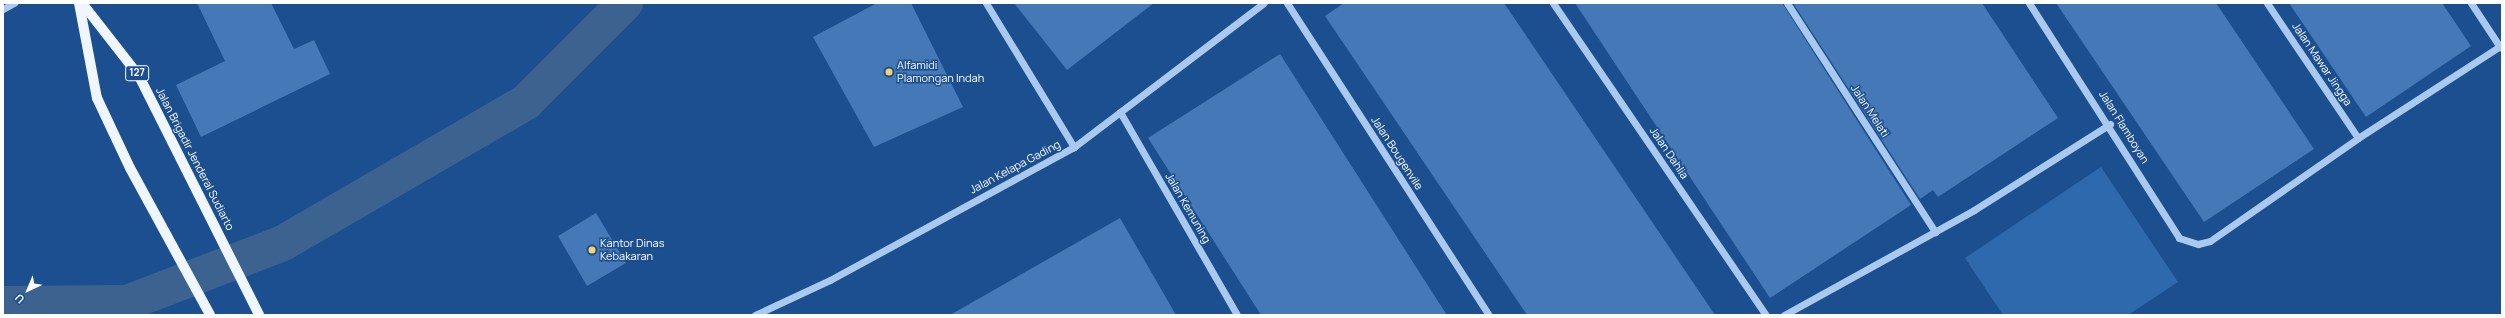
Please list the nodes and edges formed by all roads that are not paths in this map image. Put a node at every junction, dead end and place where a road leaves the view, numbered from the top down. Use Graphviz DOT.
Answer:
graph roads {
  1 [pos="14,3"];
  2 [pos="78,3"];
  3 [pos="82,3"];
  4 [pos="986,3"];
  5 [pos="1264,3"];
  6 [pos="1287,3"];
  7 [pos="1553,3"];
  8 [pos="1787,3"];
  9 [pos="2029,3"];
  10 [pos="2267,3"];
  11 [pos="2471,3"];
  12 [pos="3,9"];
  13 [pos="2501,46"];
  14 [pos="1120,112"];
  15 [pos="2110,124"];
  16 [pos="2358,138"];
  17 [pos="1074,148"];
  18 [pos="1935,232"];
  19 [pos="258,313"];
  20 [pos="210,315"];
  21 [pos="754,315"];
  22 [pos="1237,315"];
  23 [pos="1489,315"];
  24 [pos="1766,315"];
  25 [pos="1784,315"];
  1 -- 12 [label="street"];
  2 -- 20 [label="main road"];
  3 -- 19 [label="main road, Jalan Brigadir Jenderal Sudiarto / 127"];
  4 -- 17 [label="street"];
  5 -- 14 [label="street, Jalan Kelapa Gading"];
  6 -- 23 [label="street, Jalan Bougenvile"];
  7 -- 24 [label="street, Jalan Dahlia"];
  8 -- 18 [label="street, Jalan Melati"];
  9 -- 15 [label="street, Jalan Flamboyan"];
  10 -- 16 [label="street, Jalan Mawar Jingga"];
  11 -- 13 [label="street"];
  13 -- 16 [label="street"];
  14 -- 17 [label="street, Jalan Kelapa Gading"];
  14 -- 22 [label="street, Jalan Kemuning"];
  15 -- 16 [label="street, Jalan Flamboyan"];
  15 -- 18 [label="street"];
  17 -- 21 [label="street, Jalan Kelapa Gading"];
  18 -- 25 [label="street"];
}
